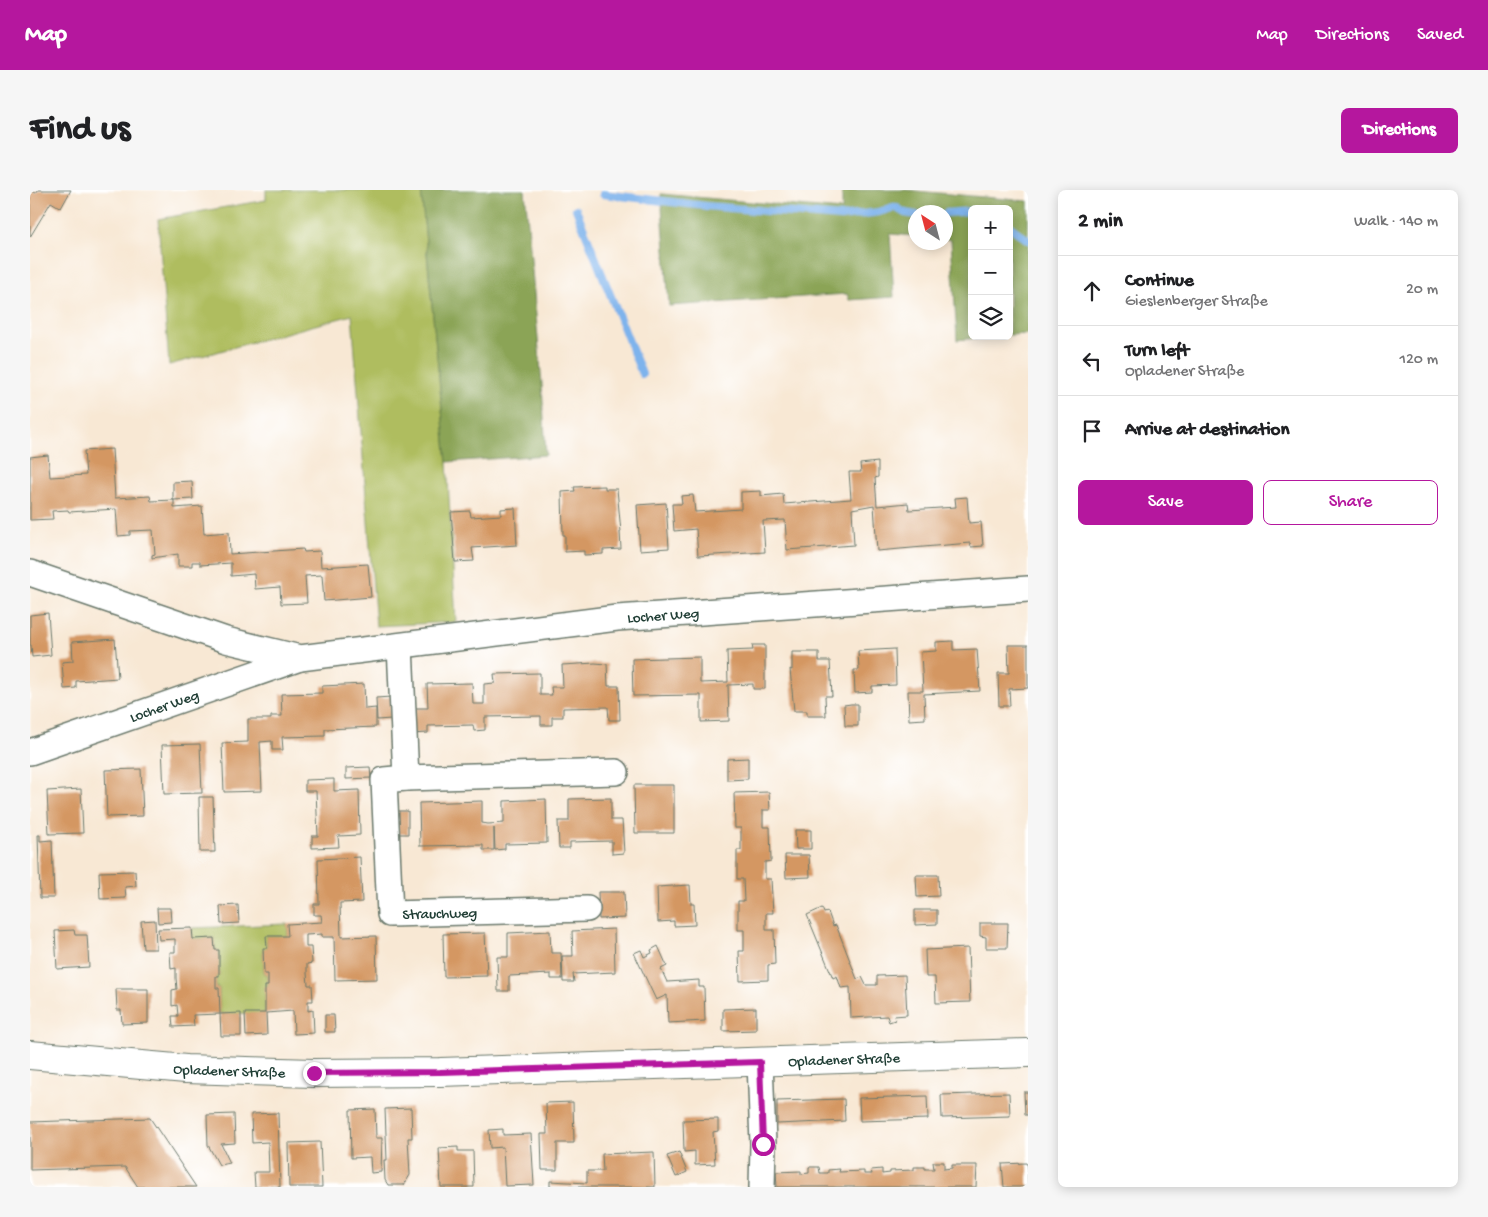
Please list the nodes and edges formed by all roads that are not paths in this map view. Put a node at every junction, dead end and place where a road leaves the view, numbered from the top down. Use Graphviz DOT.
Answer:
graph roads {
  1 [pos="30,573"];
  2 [pos="1028,588"];
  3 [pos="400,646"];
  4 [pos="300,658"];
  5 [pos="30,752"];
  6 [pos="616,772"];
  7 [pos="406,778"];
  8 [pos="587,908"];
  9 [pos="1028,1053"];
  10 [pos="30,1055"];
  11 [pos="760,1062"];
  12 [pos="762,1187"];
  1 -- 4 [label="street, Locher Weg"];
  2 -- 3 [label="street, Locher Weg"];
  3 -- 4 [label="street, Locher Weg"];
  3 -- 7 [label="street"];
  4 -- 5 [label="street, Locher Weg"];
  6 -- 7 [label="street, Strauchweg"];
  7 -- 8 [label="street, Strauchweg"];
  9 -- 11 [label="main road, Opladener Straße"];
  10 -- 11 [label="main road, Opladener Straße"];
  11 -- 12 [label="street"];
}
